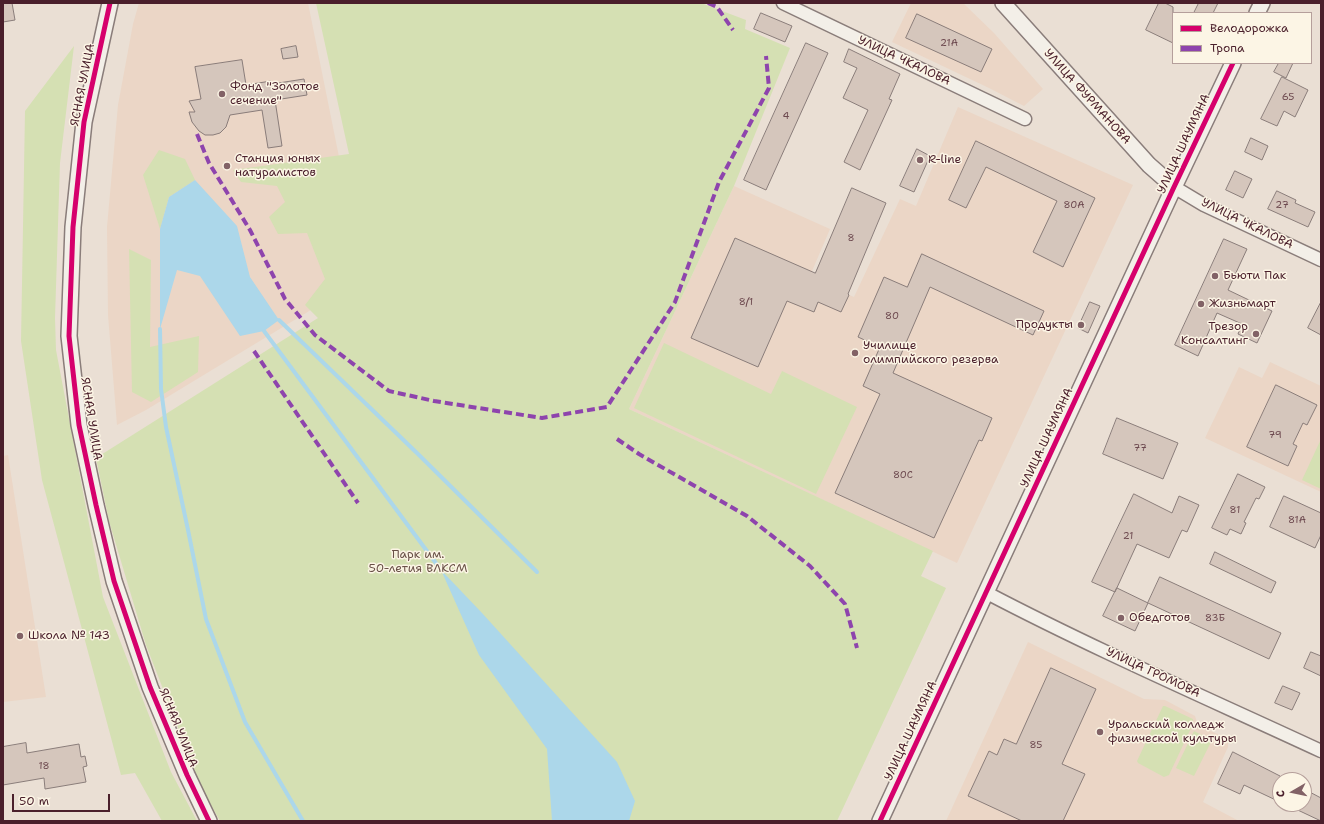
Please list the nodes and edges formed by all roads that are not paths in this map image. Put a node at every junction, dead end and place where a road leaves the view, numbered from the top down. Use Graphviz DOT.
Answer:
graph roads {
  1 [pos="110,3"];
  2 [pos="783,3"];
  3 [pos="1003,3"];
  4 [pos="1262,3"];
  5 [pos="806,8"];
  6 [pos="1258,12"];
  7 [pos="1233,64"];
  8 [pos="1025,119"];
  9 [pos="1174,188"];
  10 [pos="1321,260"];
  11 [pos="987,593"];
  12 [pos="1321,751"];
  13 [pos="209,821"];
  14 [pos="880,821"];
  1 -- 13 [label="street, ЯСНАЯ УЛИЦА"];
  2 -- 5 [label="street, УЛИЦА ЧКАЛОВА"];
  3 -- 9 [label="street, УЛИЦА ФУРМАНОВА"];
  4 -- 6 [label="street"];
  5 -- 8 [label="street, УЛИЦА ЧКАЛОВА"];
  7 -- 9 [label="street, УЛИЦА ШАУМЯНА"];
  9 -- 10 [label="street, УЛИЦА ЧКАЛОВА"];
  9 -- 11 [label="street, УЛИЦА ШАУМЯНА"];
  11 -- 12 [label="street, УЛИЦА ГРОМОВА"];
  11 -- 14 [label="street, УЛИЦА ШАУМЯНА"];
}
